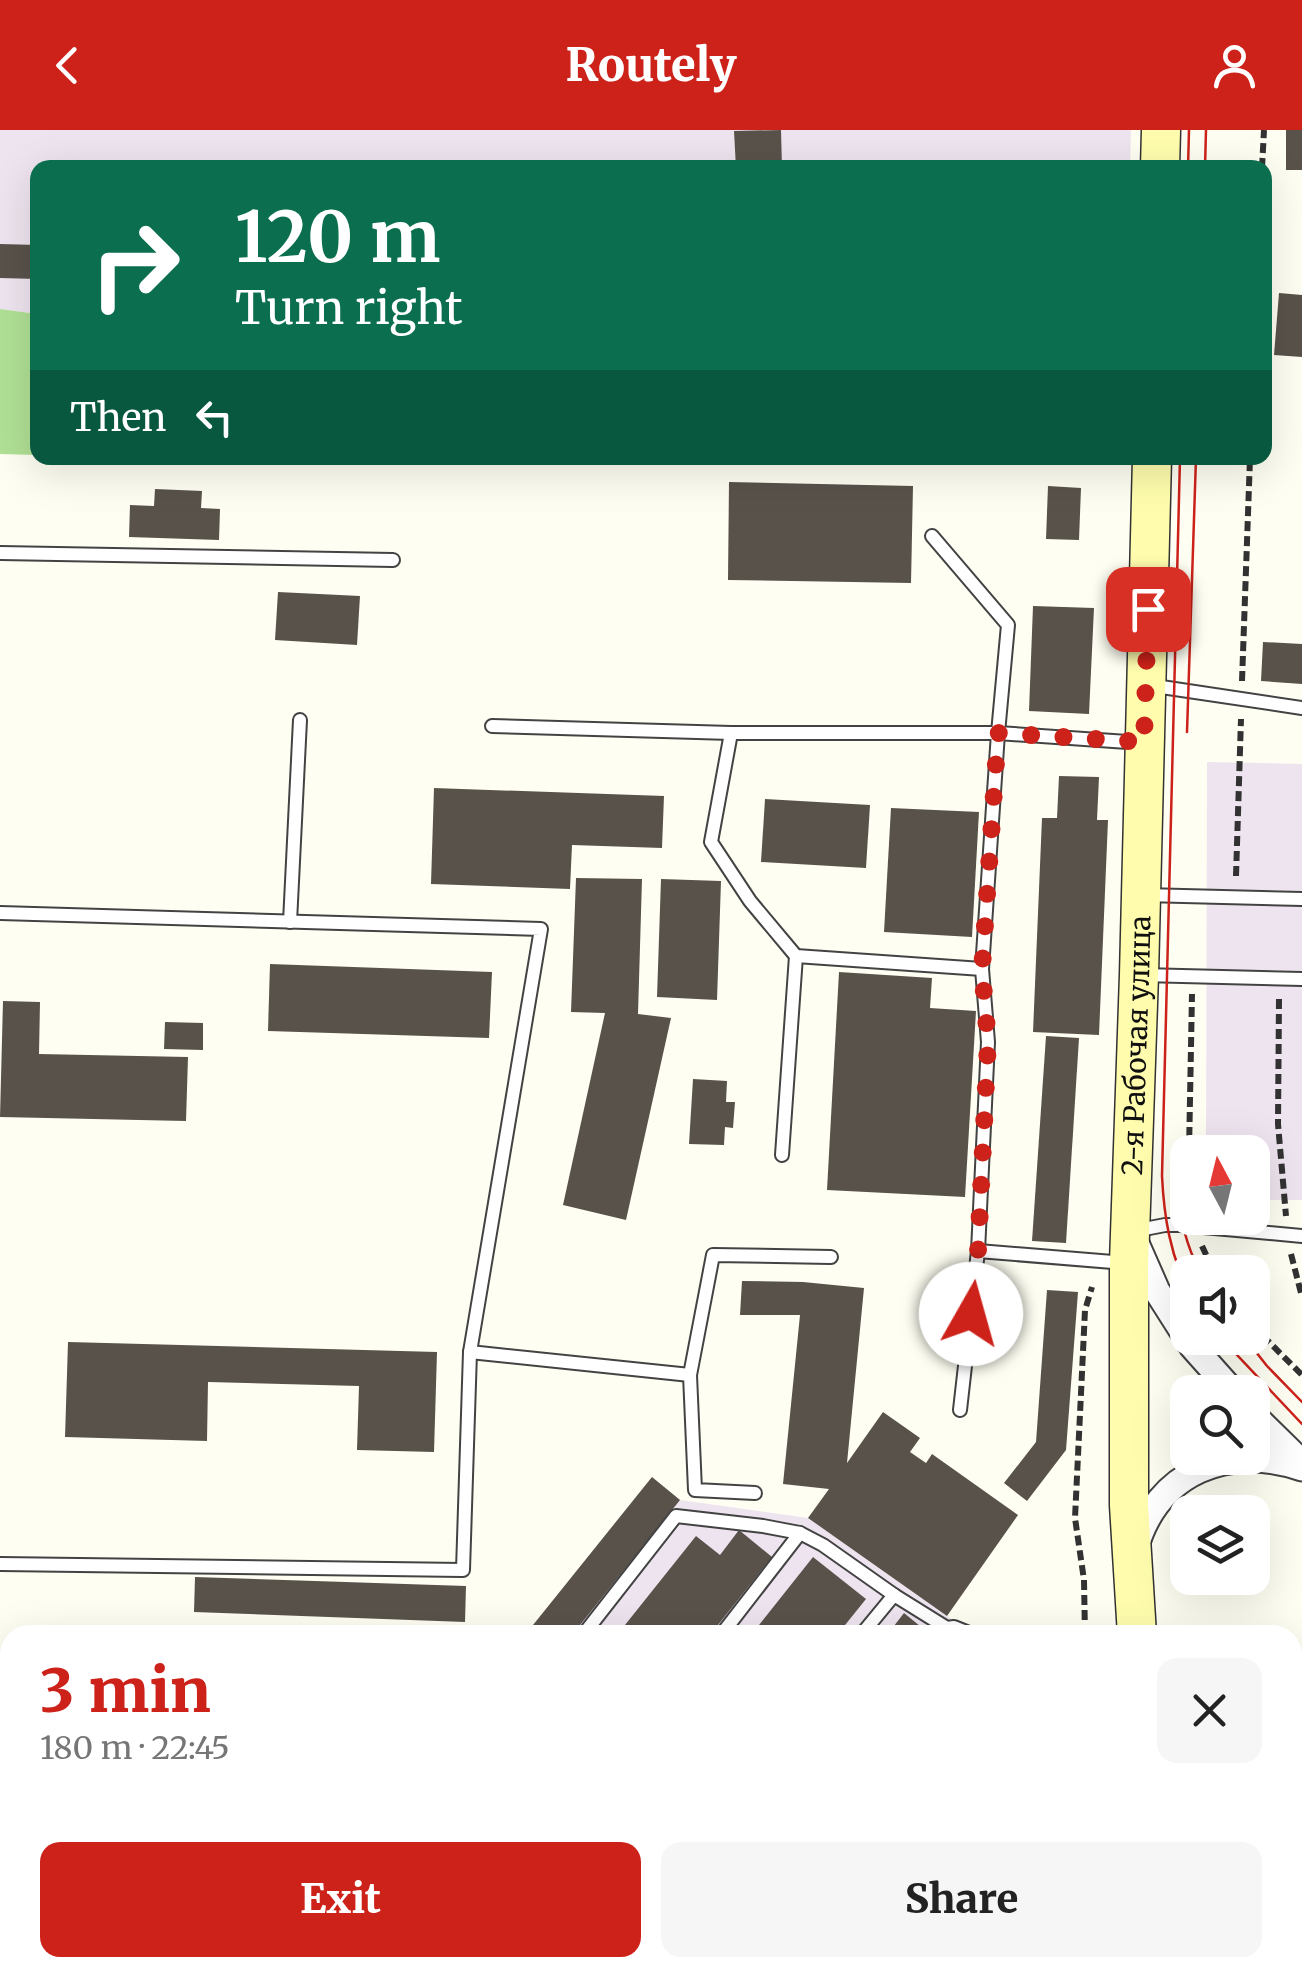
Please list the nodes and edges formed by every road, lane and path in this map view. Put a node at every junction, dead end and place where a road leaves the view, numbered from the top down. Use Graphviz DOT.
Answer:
graph roads {
  1 [pos="1161,130"];
  2 [pos="1264,130"];
  3 [pos="1160,160"];
  4 [pos="1262,160"];
  5 [pos="1152,465"];
  6 [pos="1250,465"];
  7 [pos="932,536"];
  8 [pos="0,554"];
  9 [pos="393,560"];
  10 [pos="1145,684"];
  11 [pos="1242,699"];
  12 [pos="1302,708"];
  13 [pos="300,720"];
  14 [pos="492,726"];
  15 [pos="731,732"];
  16 [pos="998,733"];
  17 [pos="1144,742"];
  18 [pos="1141,895"];
  19 [pos="1236,898"];
  20 [pos="1302,899"];
  21 [pos="0,913"];
  22 [pos="290,922"];
  23 [pos="796,956"];
  24 [pos="982,969"];
  25 [pos="1139,975"];
  26 [pos="1192,976"];
  27 [pos="1279,978"];
  28 [pos="1302,978"];
  29 [pos="1189,1135"];
  30 [pos="782,1155"];
  31 [pos="1295,1236"];
  32 [pos="978,1251"];
  33 [pos="1120,1252"];
  34 [pos="831,1257"];
  35 [pos="1302,1297"];
  36 [pos="1270,1343"];
  37 [pos="470,1352"];
  38 [pos="1302,1374"];
  39 [pos="690,1375"];
  40 [pos="1217,1375"];
  41 [pos="960,1410"];
  42 [pos="1270,1432"];
  43 [pos="1302,1465"];
  44 [pos="754,1493"];
  45 [pos="800,1533"];
  46 [pos="1132,1558"];
  47 [pos="0,1564"];
  48 [pos="894,1594"];
  49 [pos="591,1625"];
  50 [pos="730,1625"];
  51 [pos="870,1625"];
  52 [pos="941,1625"];
  53 [pos="1085,1625"];
  54 [pos="1136,1625"];
  1 -- 3 [label="main road"];
  2 -- 4 [label="path"];
  5 -- 10 [label="main road, 2-я Рабочая улица"];
  6 -- 11 [label="path"];
  7 -- 16 [label="lane"];
  8 -- 9 [label="lane"];
  10 -- 11 [label="lane"];
  10 -- 17 [label="main road, 2-я Рабочая улица"];
  11 -- 12 [label="lane"];
  11 -- 19 [label="path"];
  13 -- 22 [label="lane"];
  14 -- 15 [label="lane"];
  15 -- 16 [label="lane"];
  15 -- 23 [label="lane"];
  16 -- 17 [label="lane"];
  16 -- 24 [label="lane"];
  17 -- 18 [label="main road, 2-я Рабочая улица"];
  18 -- 19 [label="lane"];
  18 -- 25 [label="main road, 2-я Рабочая улица"];
  19 -- 20 [label="lane"];
  21 -- 22 [label="lane"];
  22 -- 37 [label="lane"];
  23 -- 24 [label="lane"];
  23 -- 30 [label="lane"];
  24 -- 32 [label="lane"];
  25 -- 26 [label="lane"];
  25 -- 33 [label="main road, 2-я Рабочая улица"];
  26 -- 27 [label="lane"];
  26 -- 29 [label="path"];
  27 -- 28 [label="lane"];
  27 -- 31 [label="path"];
  31 -- 33 [label="lane"];
  31 -- 35 [label="path"];
  32 -- 33 [label="lane"];
  32 -- 41 [label="lane"];
  33 -- 40 [label="street"];
  33 -- 46 [label="main road, 2-я Рабочая улица"];
  33 -- 53 [label="path"];
  34 -- 39 [label="lane"];
  36 -- 38 [label="path"];
  37 -- 39 [label="lane"];
  37 -- 47 [label="lane"];
  39 -- 44 [label="lane"];
  42 -- 43 [label="street"];
  43 -- 46 [label="street"];
  45 -- 48 [label="lane"];
  45 -- 49 [label="lane"];
  45 -- 50 [label="lane"];
  46 -- 54 [label="main road, 2-я Рабочая улица"];
  48 -- 51 [label="lane"];
  48 -- 52 [label="lane"];
}
